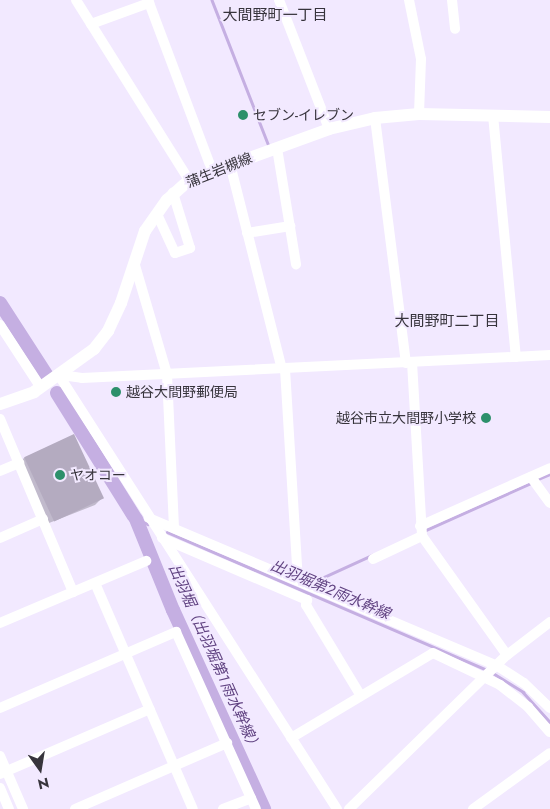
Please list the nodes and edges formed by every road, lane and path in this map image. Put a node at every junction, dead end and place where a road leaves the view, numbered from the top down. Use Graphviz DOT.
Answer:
graph roads {
  1 [pos="77,0"];
  2 [pos="279,0"];
  3 [pos="409,0"];
  4 [pos="452,0"];
  5 [pos="148,2"];
  6 [pos="91,24"];
  7 [pos="455,29"];
  8 [pos="419,114"];
  9 [pos="493,115"];
  10 [pos="550,117"];
  11 [pos="375,118"];
  12 [pos="329,129"];
  13 [pos="277,148"];
  14 [pos="230,164"];
  15 [pos="212,170"];
  16 [pos="189,180"];
  17 [pos="173,193"];
  18 [pos="157,214"];
  19 [pos="290,226"];
  20 [pos="247,233"];
  21 [pos="134,262"];
  22 [pos="296,264"];
  23 [pos="0,325"];
  24 [pos="550,355"];
  25 [pos="516,357"];
  26 [pos="409,363"];
  27 [pos="284,369"];
  28 [pos="167,374"];
  29 [pos="61,376"];
  30 [pos="40,388"];
  31 [pos="0,404"];
  32 [pos="0,419"];
  33 [pos="19,463"];
  34 [pos="550,468"];
  35 [pos="0,471"];
  36 [pos="531,477"];
  37 [pos="550,503"];
  38 [pos="148,517"];
  39 [pos="43,519"];
  40 [pos="174,528"];
  41 [pos="422,531"];
  42 [pos="0,538"];
  43 [pos="162,538"];
  44 [pos="373,559"];
  45 [pos="146,561"];
  46 [pos="298,580"];
  47 [pos="95,583"];
  48 [pos="73,592"];
  49 [pos="550,622"];
  50 [pos="0,623"];
  51 [pos="126,654"];
  52 [pos="507,655"];
  53 [pos="496,665"];
  54 [pos="485,676"];
  55 [pos="361,696"];
  56 [pos="0,708"];
  57 [pos="550,708"];
  58 [pos="150,709"];
  59 [pos="550,732"];
  60 [pos="290,738"];
  61 [pos="227,743"];
  62 [pos="550,753"];
  63 [pos="0,756"];
  64 [pos="174,766"];
  65 [pos="3,772"];
  66 [pos="0,788"];
  67 [pos="251,798"];
  68 [pos="9,809"];
  69 [pos="23,809"];
  70 [pos="75,809"];
  71 [pos="193,809"];
  72 [pos="224,809"];
  73 [pos="256,809"];
  74 [pos="337,809"];
  75 [pos="349,809"];
  76 [pos="473,809"];
  1 -- 6 [label="street"];
  2 -- 12 [label="street"];
  3 -- 8 [label="street"];
  4 -- 7 [label="street"];
  5 -- 6 [label="street"];
  5 -- 15 [label="street"];
  6 -- 16 [label="street"];
  8 -- 9 [label="main road, 蒲生岩槻線"];
  8 -- 11 [label="main road, 蒲生岩槻線"];
  9 -- 10 [label="main road, 蒲生岩槻線"];
  9 -- 25 [label="street"];
  11 -- 12 [label="main road, 蒲生岩槻線"];
  11 -- 26 [label="street"];
  12 -- 13 [label="main road, 蒲生岩槻線"];
  13 -- 14 [label="main road, 蒲生岩槻線"];
  13 -- 19 [label="street"];
  14 -- 15 [label="main road, 蒲生岩槻線"];
  14 -- 20 [label="street"];
  15 -- 16 [label="main road, 蒲生岩槻線"];
  16 -- 17 [label="main road, 蒲生岩槻線"];
  17 -- 18 [label="main road, 蒲生岩槻線"];
  17 -- 18 [label="street"];
  18 -- 21 [label="main road, 蒲生岩槻線"];
  19 -- 20 [label="street"];
  19 -- 22 [label="street"];
  20 -- 27 [label="street"];
  21 -- 28 [label="street"];
  21 -- 29 [label="main road, 蒲生岩槻線"];
  23 -- 30 [label="street"];
  24 -- 25 [label="street"];
  25 -- 26 [label="street"];
  26 -- 27 [label="street"];
  26 -- 41 [label="street"];
  27 -- 28 [label="street"];
  27 -- 46 [label="street"];
  28 -- 29 [label="street"];
  28 -- 40 [label="street"];
  29 -- 30 [label="main road, 蒲生岩槻線"];
  29 -- 38 [label="street"];
  30 -- 31 [label="main road, 蒲生岩槻線"];
  32 -- 33 [label="street"];
  33 -- 35 [label="street"];
  33 -- 39 [label="street"];
  34 -- 36 [label="street"];
  36 -- 37 [label="street"];
  36 -- 41 [label="street"];
  38 -- 40 [label="street"];
  38 -- 43 [label="street"];
  39 -- 42 [label="street"];
  39 -- 48 [label="street"];
  40 -- 46 [label="street"];
  41 -- 44 [label="street"];
  41 -- 52 [label="street"];
  43 -- 55 [label="street"];
  43 -- 60 [label="street"];
  45 -- 47 [label="street"];
  46 -- 53 [label="street"];
  47 -- 48 [label="street"];
  47 -- 51 [label="street"];
  48 -- 50 [label="street"];
  49 -- 52 [label="street"];
  51 -- 56 [label="street"];
  51 -- 58 [label="street"];
  51 -- 61 [label="street"];
  52 -- 53 [label="street"];
  53 -- 54 [label="street"];
  53 -- 57 [label="street"];
  54 -- 55 [label="street"];
  54 -- 59 [label="street"];
  54 -- 75 [label="street"];
  55 -- 60 [label="street"];
  58 -- 64 [label="street"];
  58 -- 65 [label="street"];
  60 -- 74 [label="street"];
  61 -- 64 [label="street"];
  61 -- 67 [label="street"];
  62 -- 76 [label="street"];
  63 -- 65 [label="street"];
  64 -- 70 [label="street"];
  64 -- 71 [label="street"];
  65 -- 69 [label="street"];
  66 -- 68 [label="street"];
  67 -- 72 [label="street"];
  67 -- 73 [label="street"];
}
